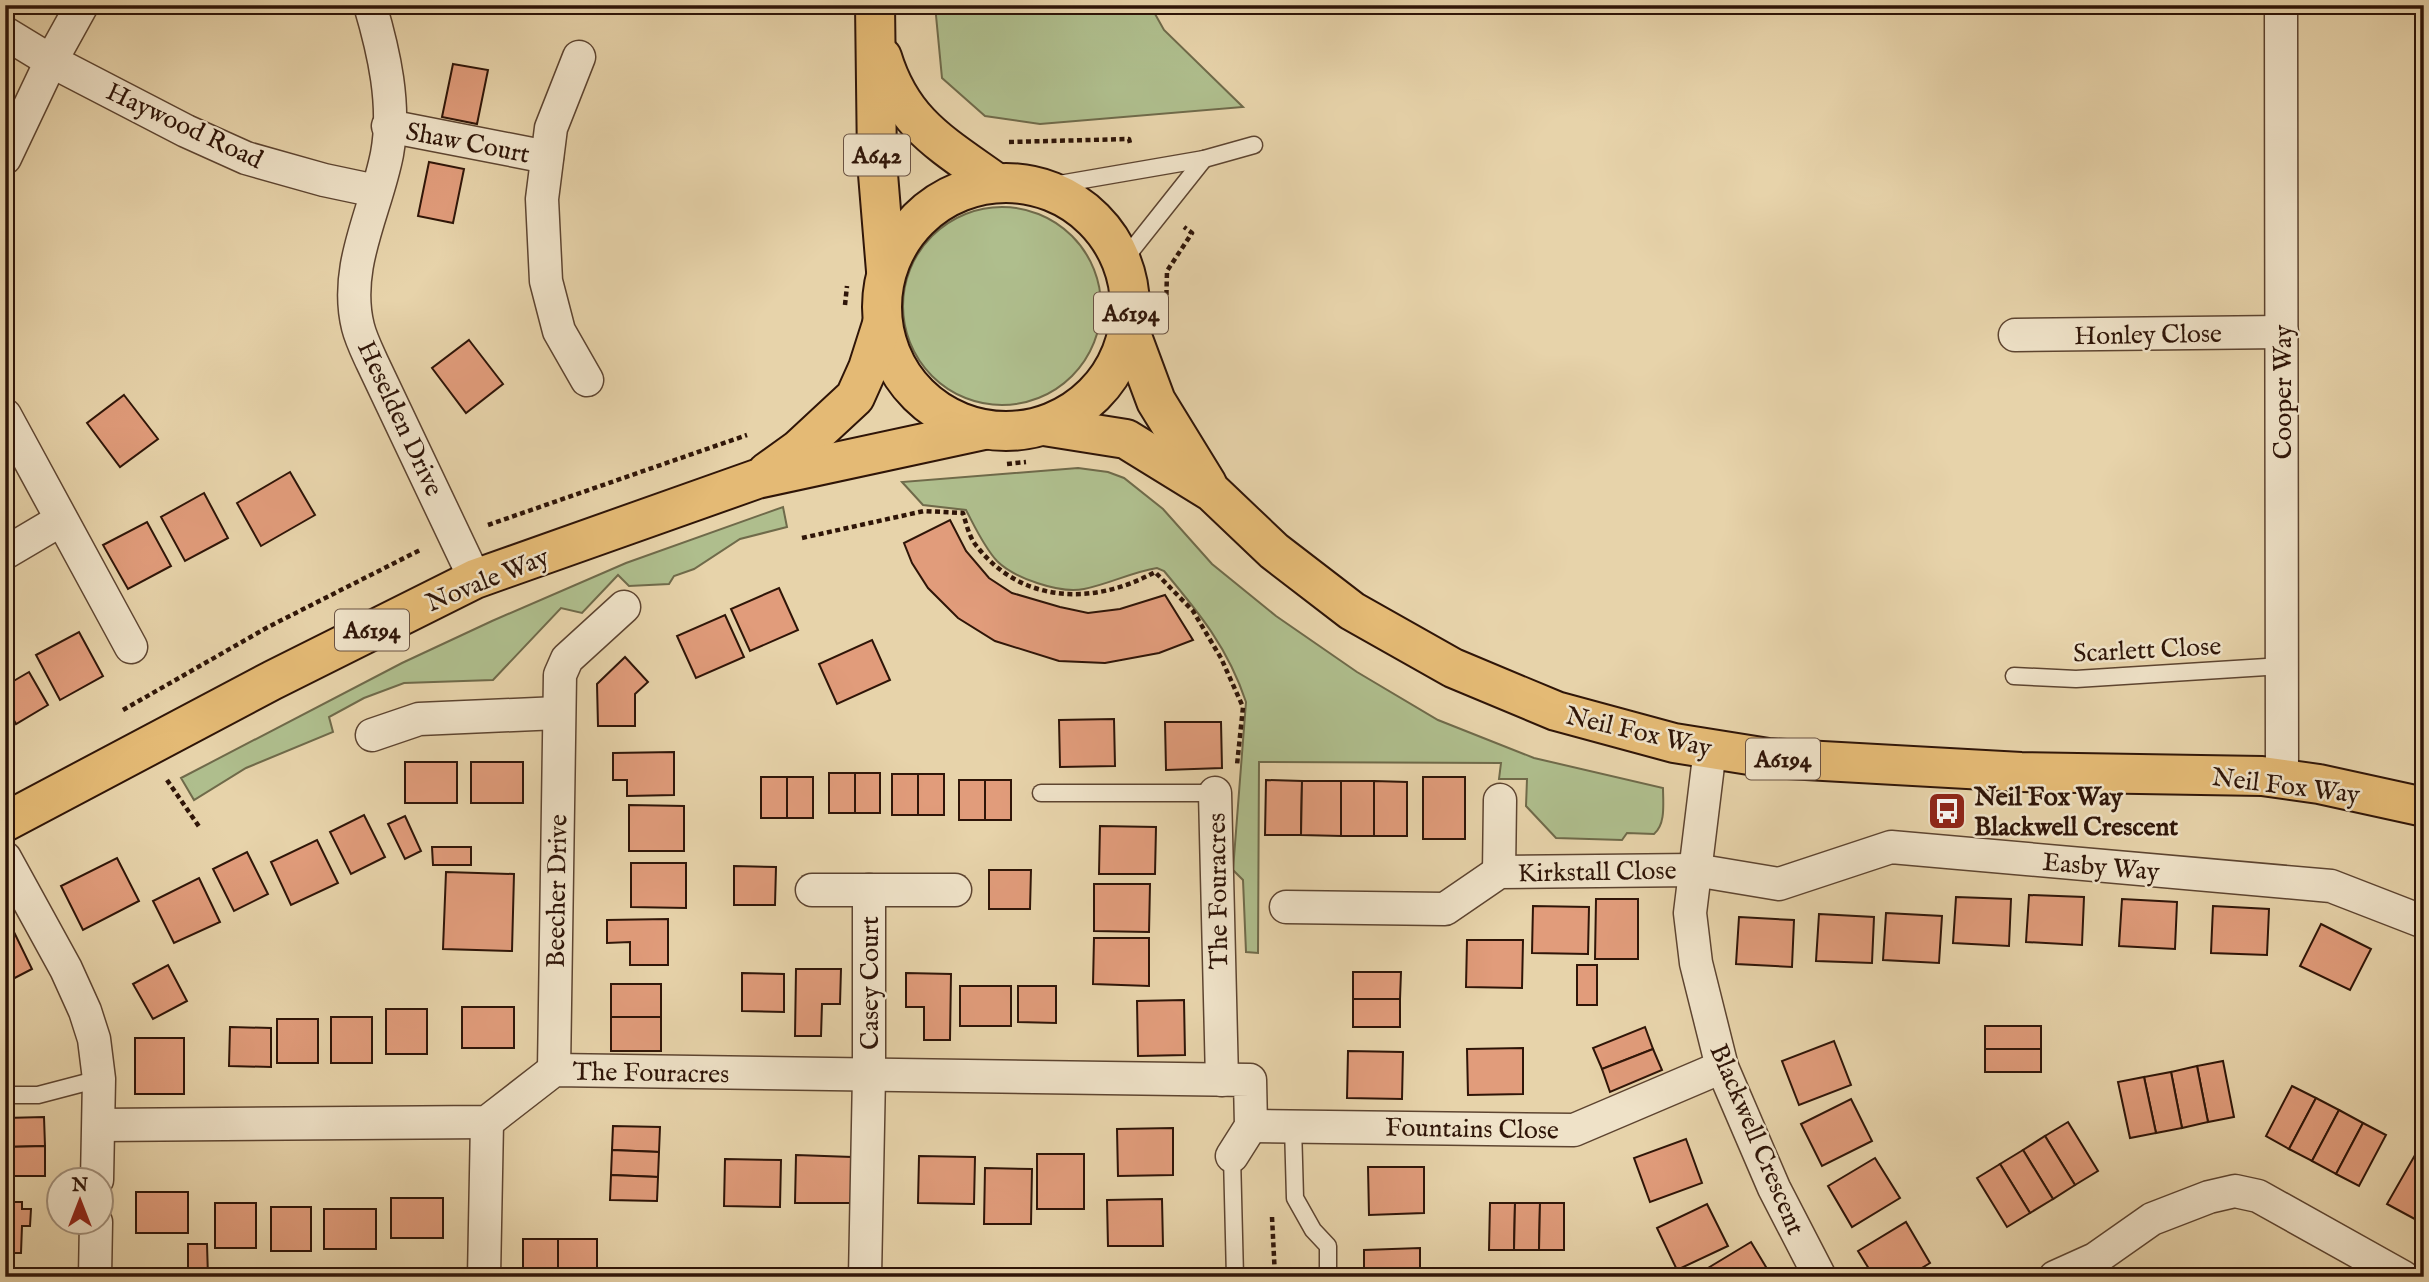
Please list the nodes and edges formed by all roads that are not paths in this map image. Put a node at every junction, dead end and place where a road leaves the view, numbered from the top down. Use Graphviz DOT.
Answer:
graph roads {
  1 [pos="82,5"];
  2 [pos="370,5"];
  3 [pos="2281,5"];
  4 [pos="875,22"];
  5 [pos="5,33"];
  6 [pos="579,57"];
  7 [pos="51,61"];
  8 [pos="388,126"];
  9 [pos="1254,145"];
  10 [pos="5,158"];
  11 [pos="547,158"];
  12 [pos="1204,159"];
  13 [pos="995,183"];
  14 [pos="1042,187"];
  15 [pos="376,191"];
  16 [pos="1123,261"];
  17 [pos="886,271"];
  18 [pos="882,324"];
  19 [pos="1130,331"];
  20 [pos="2282,332"];
  21 [pos="2015,335"];
  22 [pos="587,380"];
  23 [pos="5,415"];
  24 [pos="984,430"];
  25 [pos="1039,443"];
  26 [pos="757,479"];
  27 [pos="1212,492"];
  28 [pos="61,520"];
  29 [pos="5,553"];
  30 [pos="475,579"];
  31 [pos="624,607"];
  32 [pos="131,647"];
  33 [pos="2282,666"];
  34 [pos="2014,676"];
  35 [pos="558,713"];
  36 [pos="372,735"];
  37 [pos="1710,749"];
  38 [pos="2282,779"];
  39 [pos="1041,793"];
  40 [pos="1215,793"];
  41 [pos="1500,800"];
  42 [pos="2424,807"];
  43 [pos="5,822"];
  44 [pos="5,858"];
  45 [pos="1695,870"];
  46 [pos="1499,872"];
  47 [pos="812,890"];
  48 [pos="869,890"];
  49 [pos="955,890"];
  50 [pos="1286,907"];
  51 [pos="2424,922"];
  52 [pos="1721,1068"];
  53 [pos="554,1070"];
  54 [pos="869,1075"];
  55 [pos="99,1079"];
  56 [pos="1222,1080"];
  57 [pos="5,1095"];
  58 [pos="488,1122"];
  59 [pos="99,1125"];
  60 [pos="1251,1126"];
  61 [pos="1293,1126"];
  62 [pos="1232,1156"];
  63 [pos="98,1166"];
  64 [pos="96,1236"];
  65 [pos="95,1277"];
  66 [pos="484,1277"];
  67 [pos="865,1277"];
  68 [pos="1235,1277"];
  69 [pos="1328,1277"];
  70 [pos="1820,1277"];
  71 [pos="2055,1277"];
  72 [pos="2403,1277"];
  1 -- 7 [label="street"];
  2 -- 8 [label="street, Heselden Drive"];
  3 -- 20 [label="street, Cooper Way"];
  4 -- 13 [label="main road, A642"];
  4 -- 17 [label="main road, A642"];
  5 -- 7 [label="street, Haywood Road"];
  6 -- 11 [label="street, Shaw Court"];
  7 -- 10 [label="street"];
  7 -- 15 [label="street, Haywood Road"];
  8 -- 11 [label="street, Shaw Court"];
  8 -- 15 [label="street, Heselden Drive"];
  9 -- 12 [label="lane"];
  11 -- 22 [label="street, Shaw Court"];
  12 -- 14 [label="lane"];
  12 -- 16 [label="lane"];
  13 -- 14 [label="main road, A6194"];
  13 -- 17 [label="main road, A6194"];
  14 -- 16 [label="main road, A6194"];
  15 -- 30 [label="street, Heselden Drive"];
  16 -- 19 [label="main road, A6194"];
  17 -- 18 [label="main road, A6194"];
  18 -- 24 [label="main road, A6194"];
  18 -- 26 [label="main road, Novale Way / A6194"];
  19 -- 25 [label="main road, A6194"];
  19 -- 27 [label="main road, Neil Fox Way / A6194"];
  20 -- 21 [label="street, Honley Close"];
  20 -- 33 [label="street, Cooper Way"];
  23 -- 28 [label="street"];
  24 -- 25 [label="main road, A6194"];
  24 -- 26 [label="main road, Novale Way / A6194"];
  25 -- 27 [label="main road, Neil Fox Way / A6194"];
  26 -- 30 [label="main road, Novale Way / A6194"];
  27 -- 37 [label="main road, Neil Fox Way / A6194"];
  28 -- 29 [label="street"];
  28 -- 32 [label="street"];
  30 -- 43 [label="main road, Novale Way / A6194"];
  31 -- 35 [label="street, Beecher Drive"];
  33 -- 34 [label="lane, Scarlett Close"];
  33 -- 38 [label="street, Cooper Way"];
  35 -- 36 [label="street"];
  35 -- 53 [label="street, Beecher Drive"];
  37 -- 38 [label="main road, Neil Fox Way / A6194"];
  37 -- 45 [label="street, Blackwell Crescent"];
  38 -- 42 [label="main road, Neil Fox Way / A6194"];
  39 -- 40 [label="lane, The Fouracres"];
  40 -- 56 [label="street, The Fouracres"];
  41 -- 46 [label="street, Kirkstall Close"];
  44 -- 55 [label="street"];
  45 -- 46 [label="street, Kirkstall Close"];
  45 -- 51 [label="street, Easby Way"];
  45 -- 52 [label="street, Blackwell Crescent"];
  46 -- 50 [label="street, Kirkstall Close"];
  47 -- 48 [label="street, Casey Court"];
  48 -- 49 [label="street, Casey Court"];
  48 -- 54 [label="street, Casey Court"];
  52 -- 61 [label="street, Fountains Close"];
  52 -- 70 [label="street, Blackwell Crescent"];
  53 -- 54 [label="street, The Fouracres"];
  53 -- 58 [label="street, The Fouracres"];
  54 -- 56 [label="street, The Fouracres"];
  54 -- 67 [label="street, Casey Court"];
  55 -- 57 [label="lane"];
  55 -- 59 [label="street"];
  56 -- 60 [label="street, The Fouracres"];
  58 -- 59 [label="street"];
  58 -- 66 [label="street"];
  59 -- 63 [label="street"];
  60 -- 61 [label="street, Fountains Close"];
  60 -- 62 [label="street"];
  61 -- 69 [label="lane"];
  62 -- 68 [label="lane"];
  64 -- 65 [label="street"];
  71 -- 72 [label="street"];
}
